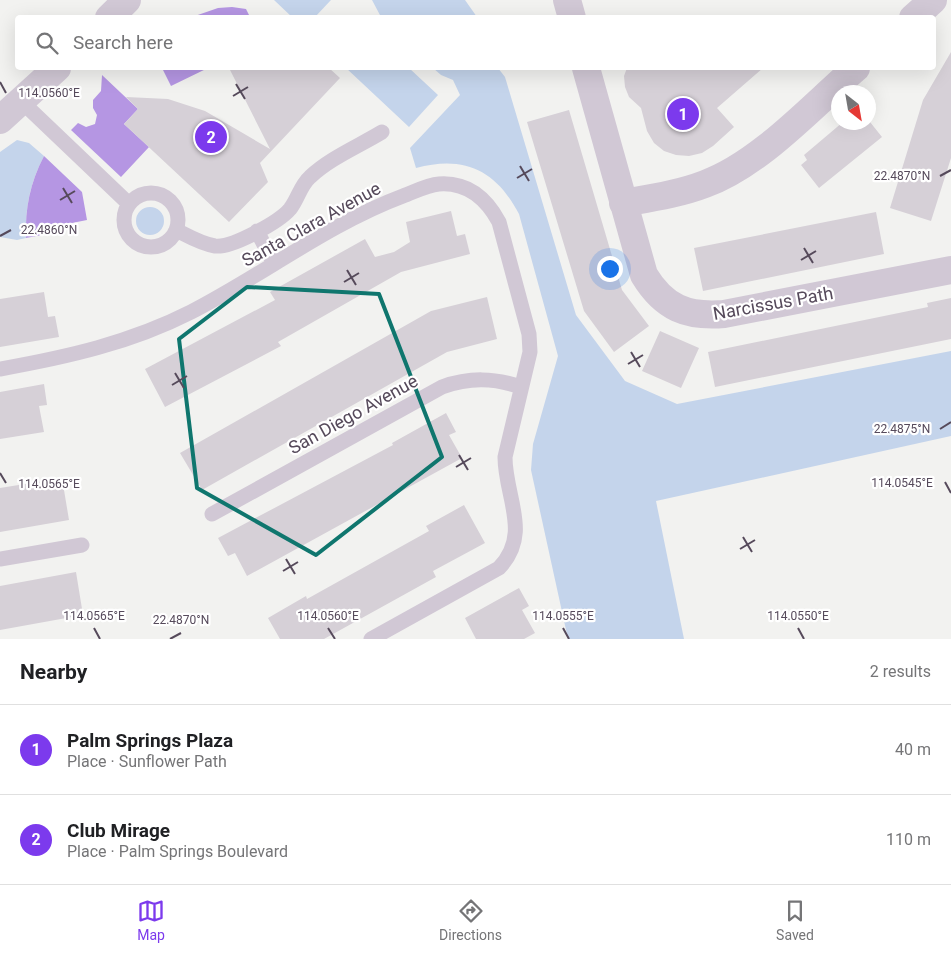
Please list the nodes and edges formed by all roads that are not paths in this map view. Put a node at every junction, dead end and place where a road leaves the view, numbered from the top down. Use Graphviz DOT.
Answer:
graph roads {
  1 [pos="127,0"];
  2 [pos="567,0"];
  3 [pos="932,0"];
  4 [pos="112,15"];
  5 [pos="571,15"];
  6 [pos="916,15"];
  7 [pos="55,70"];
  8 [pos="587,70"];
  9 [pos="854,70"];
  10 [pos="21,102"];
  11 [pos="0,120"];
  12 [pos="382,132"];
  13 [pos="623,203"];
  14 [pos="129,204"];
  15 [pos="176,230"];
  16 [pos="256,231"];
  17 [pos="274,264"];
  18 [pos="951,270"];
  19 [pos="0,368"];
  20 [pos="522,387"];
  21 [pos="212,514"];
  22 [pos="82,545"];
  23 [pos="0,559"];
  24 [pos="371,639"];
  1 -- 4 [label="street"];
  2 -- 5 [label="street"];
  3 -- 6 [label="street"];
  7 -- 10 [label="street"];
  8 -- 13 [label="street, Narcissus Path"];
  9 -- 13 [label="street"];
  10 -- 11 [label="street"];
  10 -- 14 [label="lane"];
  12 -- 16 [label="lane"];
  13 -- 18 [label="street, Narcissus Path"];
  14 -- 15 [label="lane"];
  14 -- 15 [label="lane"];
  15 -- 16 [label="lane"];
  16 -- 17 [label="lane"];
  17 -- 19 [label="lane, Santa Clara Avenue"];
  17 -- 20 [label="lane, Santa Clara Avenue"];
  20 -- 21 [label="lane, San Diego Avenue"];
  20 -- 24 [label="lane, Santa Clara Avenue"];
  22 -- 23 [label="lane"];
}
